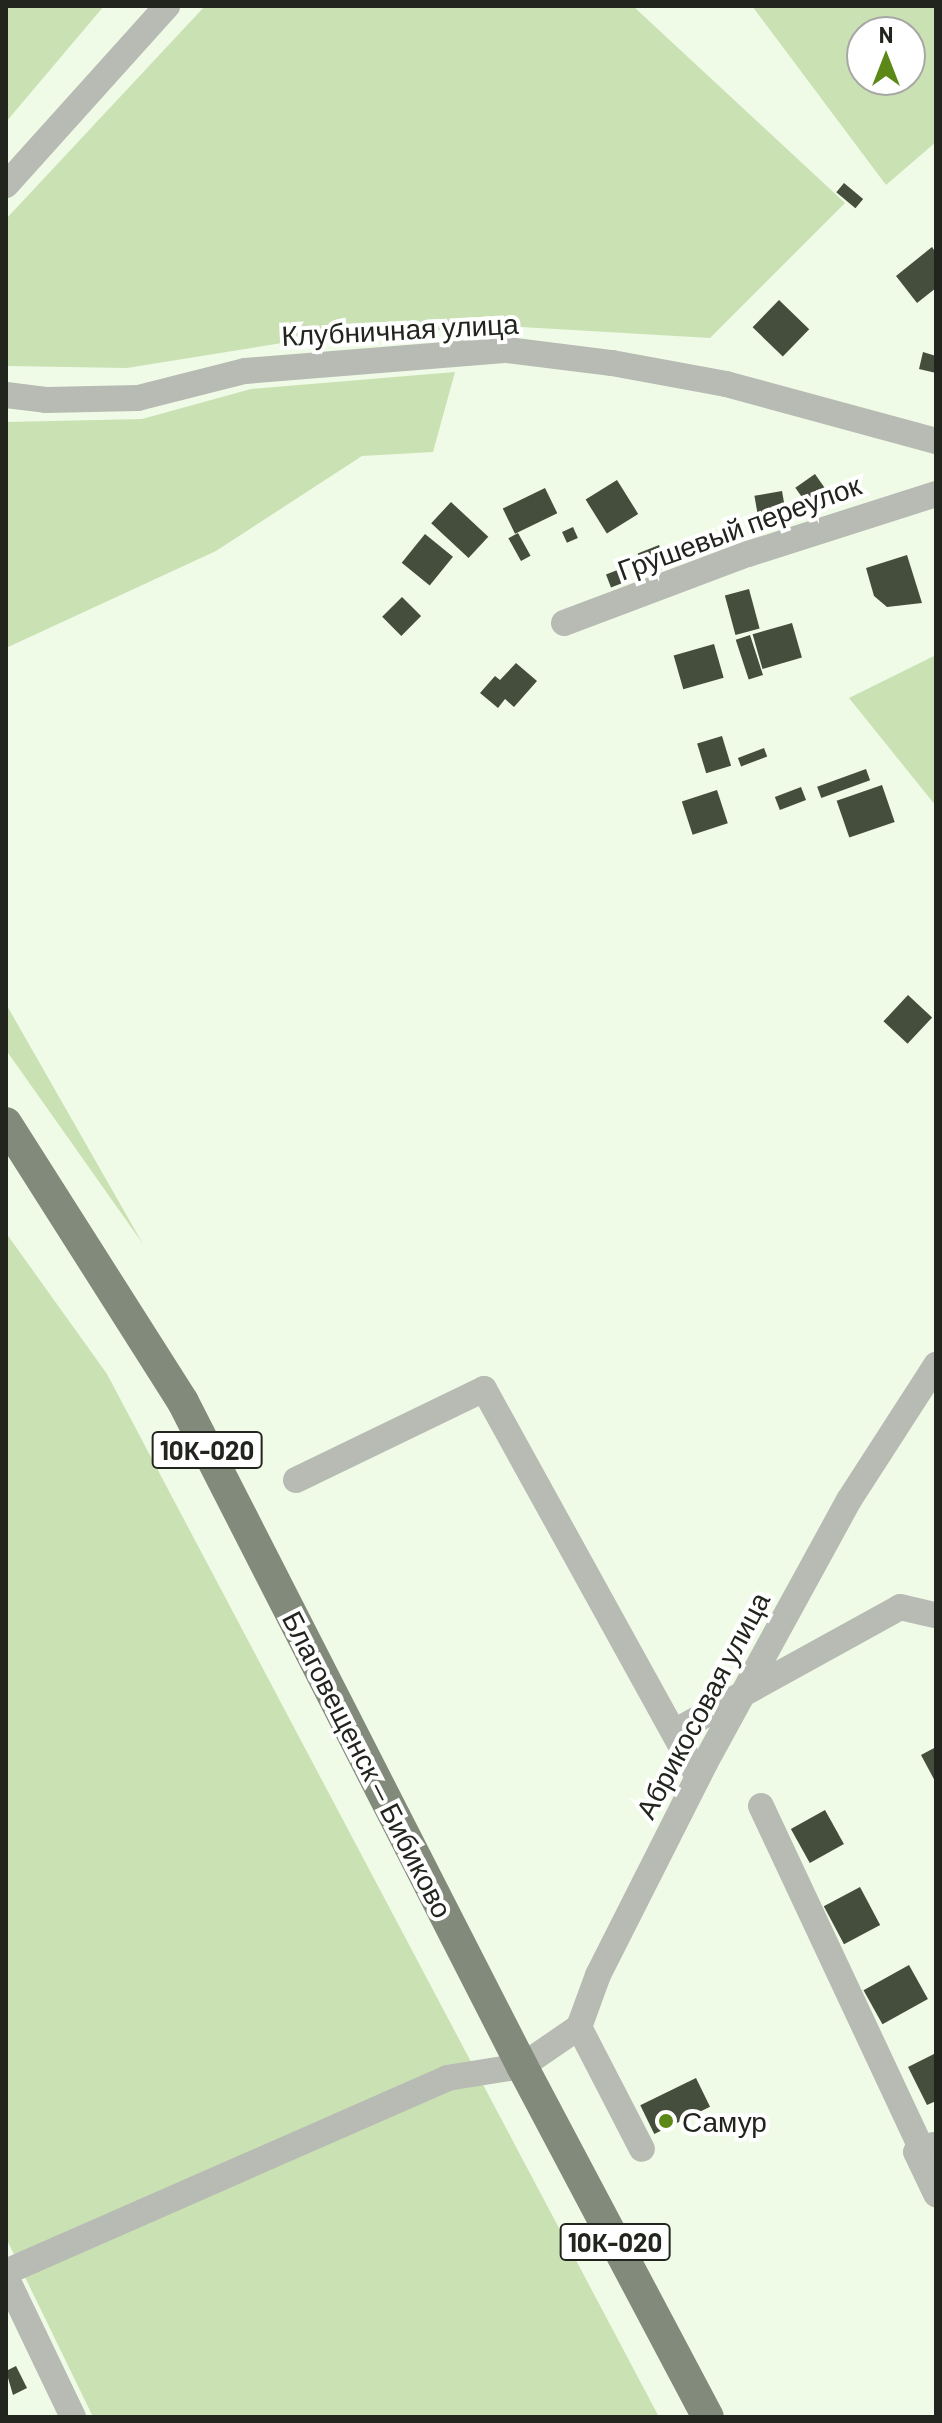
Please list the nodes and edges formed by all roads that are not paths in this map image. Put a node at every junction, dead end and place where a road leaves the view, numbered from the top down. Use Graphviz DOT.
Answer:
graph roads {
  1 [pos="167,6"];
  2 [pos="6,185"];
  3 [pos="6,395"];
  4 [pos="936,441"];
  5 [pos="936,494"];
  6 [pos="564,623"];
  7 [pos="6,1123"];
  8 [pos="936,1365"];
  9 [pos="296,1480"];
  10 [pos="936,1615"];
  11 [pos="745,1690"];
  12 [pos="674,1732"];
  13 [pos="698,1776"];
  14 [pos="761,1806"];
  15 [pos="579,2027"];
  16 [pos="522,2066"];
  17 [pos="929,2146"];
  18 [pos="642,2149"];
  19 [pos="936,2194"];
  20 [pos="6,2275"];
  21 [pos="73,2417"];
  22 [pos="708,2417"];
  1 -- 2 [label="street"];
  3 -- 4 [label="street, Клубничная улица"];
  5 -- 6 [label="street, Грушевый переулок"];
  7 -- 16 [label="main road, Благовещенск — Бибиково / 10К-020"];
  8 -- 11 [label="street, Абрикосовая улица"];
  9 -- 12 [label="street"];
  10 -- 11 [label="street"];
  11 -- 12 [label="street"];
  11 -- 13 [label="street, Абрикосовая улица"];
  12 -- 13 [label="street"];
  13 -- 15 [label="street, Абрикосовая улица"];
  14 -- 17 [label="street"];
  15 -- 16 [label="street"];
  15 -- 18 [label="street"];
  16 -- 20 [label="street"];
  16 -- 22 [label="main road, Благовещенск — Бибиково / 10К-020"];
  17 -- 19 [label="street"];
  20 -- 21 [label="street"];
}
